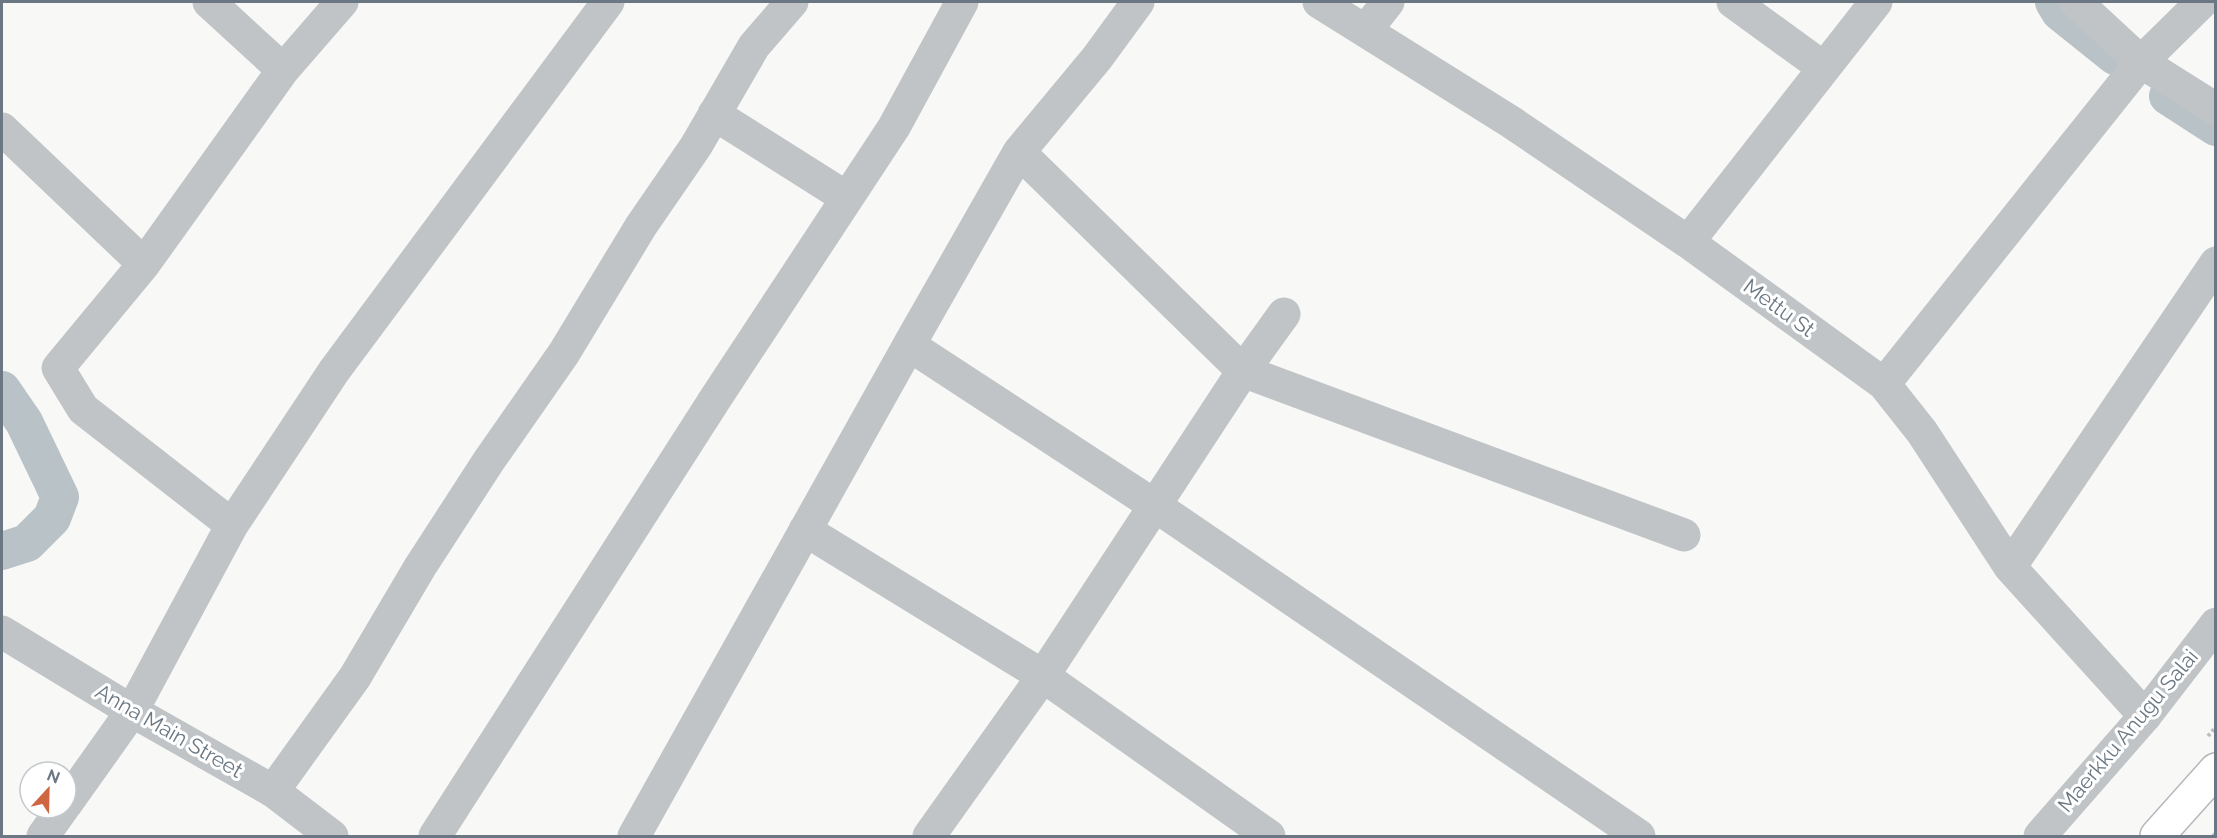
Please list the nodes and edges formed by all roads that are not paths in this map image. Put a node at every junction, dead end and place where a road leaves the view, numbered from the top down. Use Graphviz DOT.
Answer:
graph roads {
  1 [pos="209,2"];
  2 [pos="342,2"];
  3 [pos="608,2"];
  4 [pos="792,2"];
  5 [pos="962,2"];
  6 [pos="1138,2"];
  7 [pos="1319,2"];
  8 [pos="1388,2"];
  9 [pos="1733,2"];
  10 [pos="1876,2"];
  11 [pos="2076,2"];
  12 [pos="2202,2"];
  13 [pos="1366,30"];
  14 [pos="1824,68"];
  15 [pos="283,70"];
  16 [pos="2134,70"];
  17 [pos="2216,109"];
  18 [pos="714,114"];
  19 [pos="2,129"];
  20 [pos="1019,152"];
  21 [pos="847,198"];
  22 [pos="1688,242"];
  23 [pos="2216,262"];
  24 [pos="144,264"];
  25 [pos="1284,314"];
  26 [pos="909,345"];
  27 [pos="1243,370"];
  28 [pos="1884,384"];
  29 [pos="1154,505"];
  30 [pos="232,525"];
  31 [pos="806,530"];
  32 [pos="1684,535"];
  33 [pos="2010,567"];
  34 [pos="2216,624"];
  35 [pos="2,632"];
  36 [pos="1043,676"];
  37 [pos="132,711"];
  38 [pos="2145,716"];
  39 [pos="2216,770"];
  40 [pos="78,787"];
  41 [pos="273,791"];
  42 [pos="55,820"];
  43 [pos="43,837"];
  44 [pos="332,837"];
  45 [pos="435,837"];
  46 [pos="634,837"];
  47 [pos="929,837"];
  48 [pos="1269,837"];
  49 [pos="1639,837"];
  50 [pos="2040,837"];
  51 [pos="2157,837"];
  1 -- 15 [label="street"];
  2 -- 15 [label="street"];
  3 -- 30 [label="street"];
  4 -- 18 [label="street"];
  5 -- 21 [label="street"];
  6 -- 20 [label="street"];
  7 -- 13 [label="street, Mettu St"];
  8 -- 13 [label="street"];
  9 -- 14 [label="street"];
  10 -- 14 [label="street"];
  11 -- 16 [label="street"];
  12 -- 16 [label="street"];
  13 -- 22 [label="street, Mettu St"];
  14 -- 22 [label="street"];
  15 -- 24 [label="street"];
  16 -- 17 [label="street"];
  16 -- 28 [label="street"];
  18 -- 21 [label="street"];
  18 -- 41 [label="street"];
  19 -- 24 [label="street"];
  20 -- 26 [label="street"];
  20 -- 27 [label="street"];
  21 -- 45 [label="street"];
  22 -- 28 [label="street, Mettu St"];
  23 -- 33 [label="street"];
  24 -- 30 [label="street"];
  25 -- 27 [label="street"];
  26 -- 29 [label="street"];
  26 -- 31 [label="street"];
  27 -- 29 [label="street"];
  27 -- 32 [label="street"];
  28 -- 33 [label="street, Mettu St"];
  29 -- 36 [label="street"];
  29 -- 49 [label="street"];
  30 -- 37 [label="street"];
  31 -- 36 [label="street"];
  31 -- 46 [label="street"];
  33 -- 38 [label="street, Mettu St"];
  34 -- 38 [label="street, Maerkku Anugu Salai"];
  35 -- 37 [label="street, Anna Main Street"];
  36 -- 47 [label="street"];
  36 -- 48 [label="street"];
  37 -- 40 [label="street"];
  37 -- 41 [label="street, Anna Main Street"];
  38 -- 50 [label="street, Maerkku Anugu Salai"];
  39 -- 51 [label="main road"];
  41 -- 44 [label="street, Anna Main Street"];
  42 -- 43 [label="street"];
}
